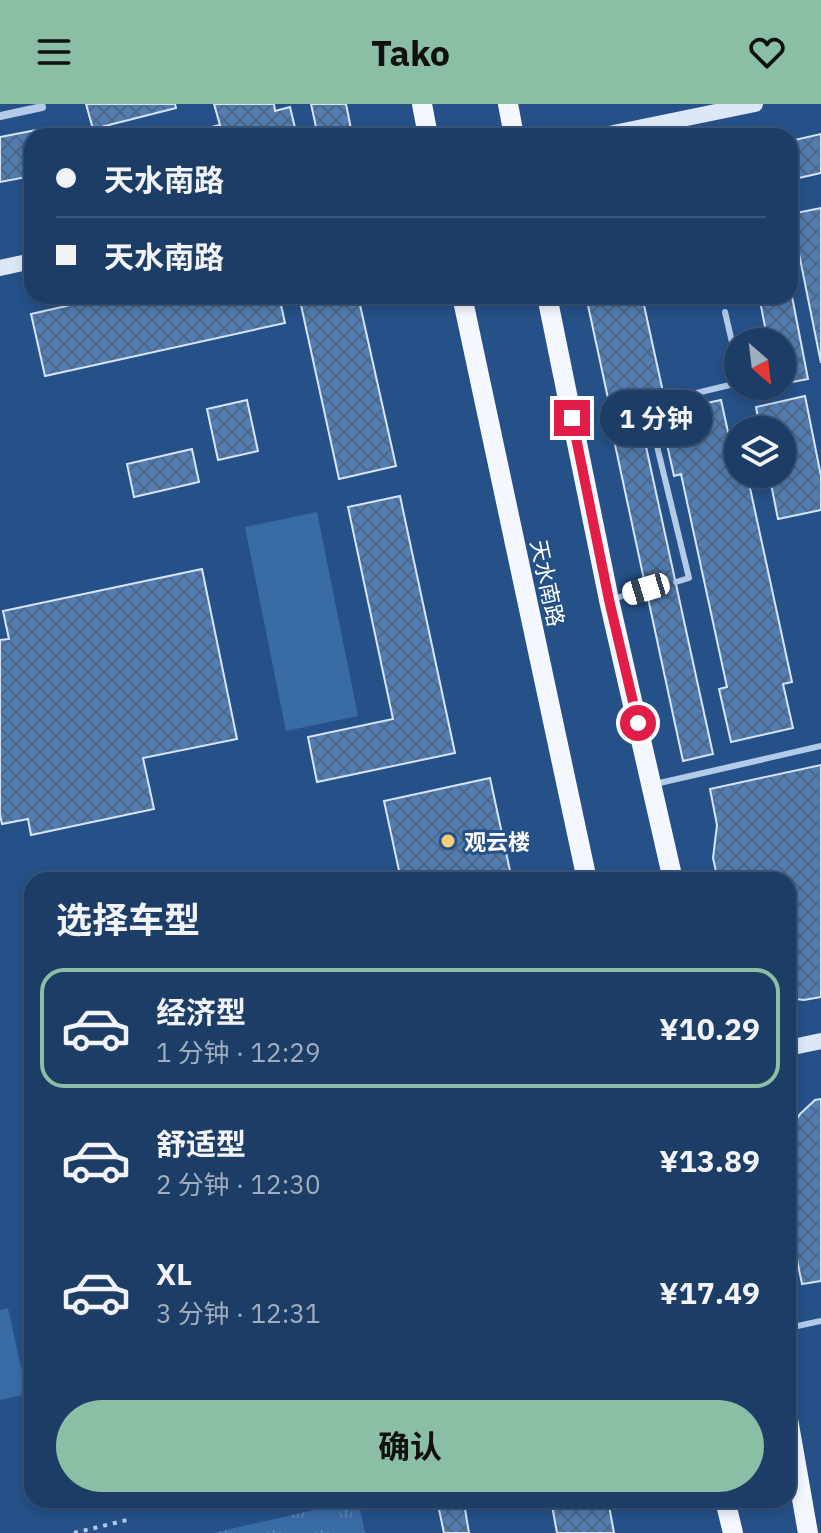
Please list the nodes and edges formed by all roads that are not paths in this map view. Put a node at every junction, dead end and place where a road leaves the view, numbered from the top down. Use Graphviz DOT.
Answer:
graph roads {
  1 [pos="41,104"];
  2 [pos="422,104"];
  3 [pos="508,104"];
  4 [pos="755,104"];
  5 [pos="0,116"];
  6 [pos="426,128"];
  7 [pos="512,128"];
  8 [pos="638,128"];
  9 [pos="24,263"];
  10 [pos="0,268"];
  11 [pos="464,304"];
  12 [pos="549,304"];
  13 [pos="725,312"];
  14 [pos="729,328"];
  15 [pos="724,386"];
  16 [pos="676,582"];
  17 [pos="646,589"];
  18 [pos="609,600"];
  19 [pos="821,746"];
  20 [pos="652,784"];
  21 [pos="585,872"];
  22 [pos="671,872"];
  23 [pos="821,1041"];
  24 [pos="796,1046"];
  25 [pos="821,1321"];
  26 [pos="796,1326"];
  27 [pos="796,1465"];
  28 [pos="727,1508"];
  29 [pos="733,1533"];
  30 [pos="808,1533"];
  1 -- 5 [label="street"];
  2 -- 6 [label="main road"];
  3 -- 7 [label="main road"];
  4 -- 8 [label="street"];
  9 -- 10 [label="street"];
  11 -- 21 [label="main road, 天水南路"];
  12 -- 18 [label="main road"];
  13 -- 14 [label="lane"];
  15 -- 16 [label="lane"];
  17 -- 18 [label="lane"];
  18 -- 20 [label="main road"];
  19 -- 20 [label="lane"];
  20 -- 22 [label="main road"];
  23 -- 24 [label="street"];
  25 -- 26 [label="lane"];
  27 -- 30 [label="main road"];
  28 -- 29 [label="main road"];
}
